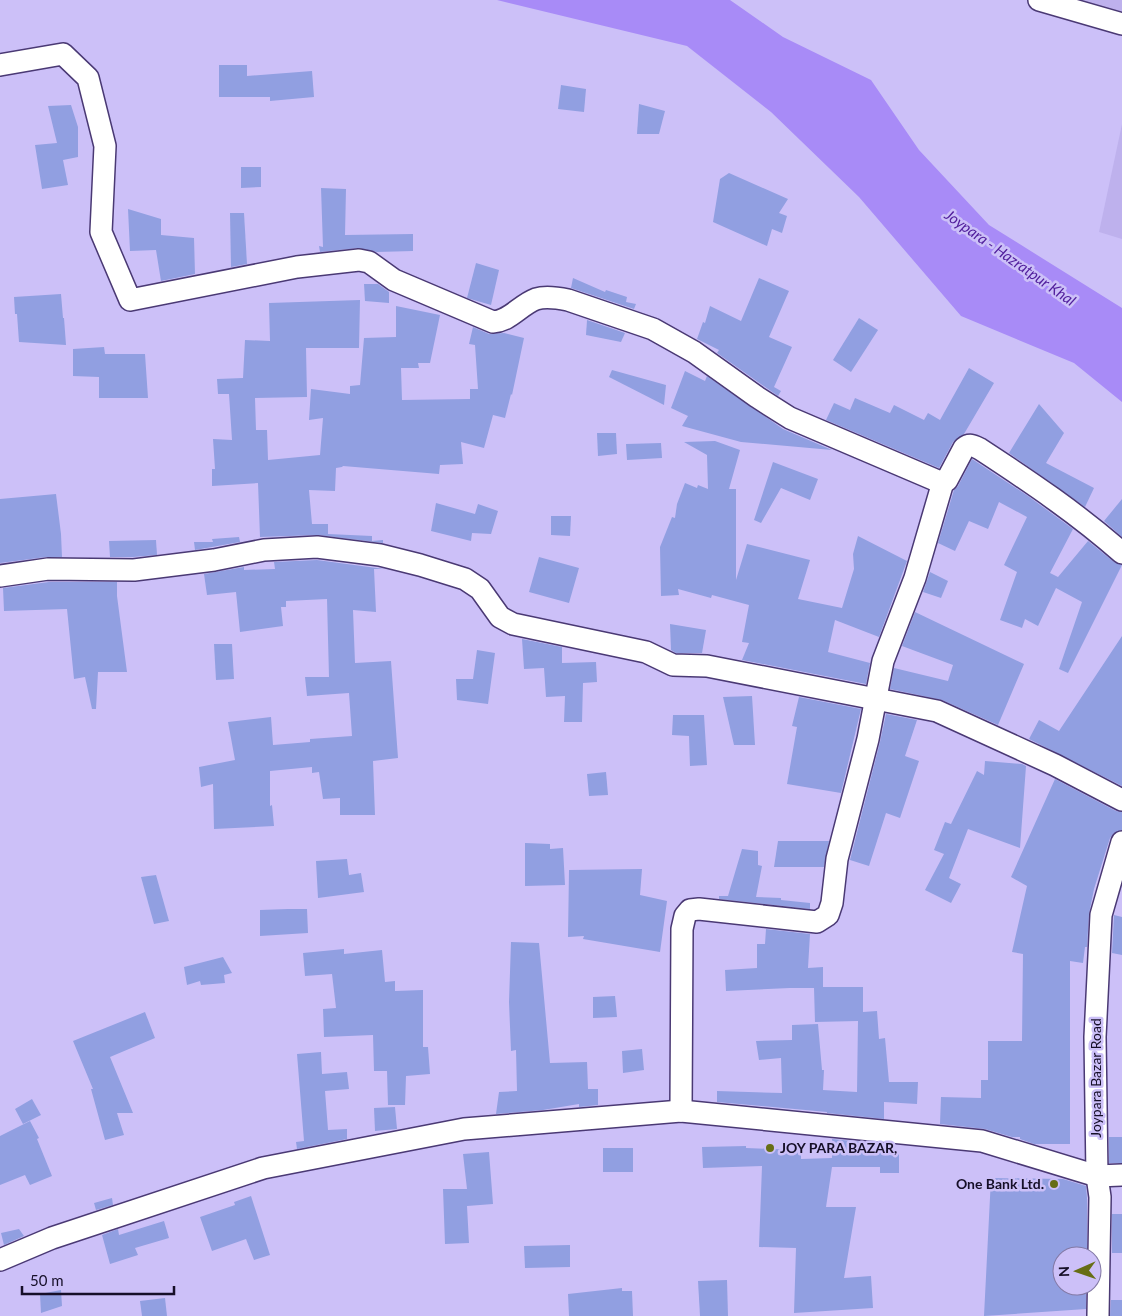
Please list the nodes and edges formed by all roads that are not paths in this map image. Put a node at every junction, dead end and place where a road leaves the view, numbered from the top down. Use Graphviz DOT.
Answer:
graph roads {
  1 [pos="1039,0"];
  2 [pos="1122,24"];
  3 [pos="0,66"];
  4 [pos="943,482"];
  5 [pos="1122,553"];
  6 [pos="0,576"];
  7 [pos="875,699"];
  8 [pos="1122,800"];
  9 [pos="1122,842"];
  10 [pos="681,1111"];
  11 [pos="1097,1176"];
  12 [pos="1122,1176"];
  13 [pos="0,1260"];
  14 [pos="1098,1316"];
  1 -- 2 [label="street"];
  3 -- 4 [label="street"];
  4 -- 5 [label="street"];
  4 -- 7 [label="street"];
  6 -- 7 [label="street"];
  7 -- 8 [label="street"];
  7 -- 10 [label="street"];
  9 -- 11 [label="street, Joypara Bazar Road"];
  10 -- 11 [label="street"];
  10 -- 13 [label="street"];
  11 -- 12 [label="street"];
  11 -- 14 [label="street, Joypara Bazar Road"];
}
